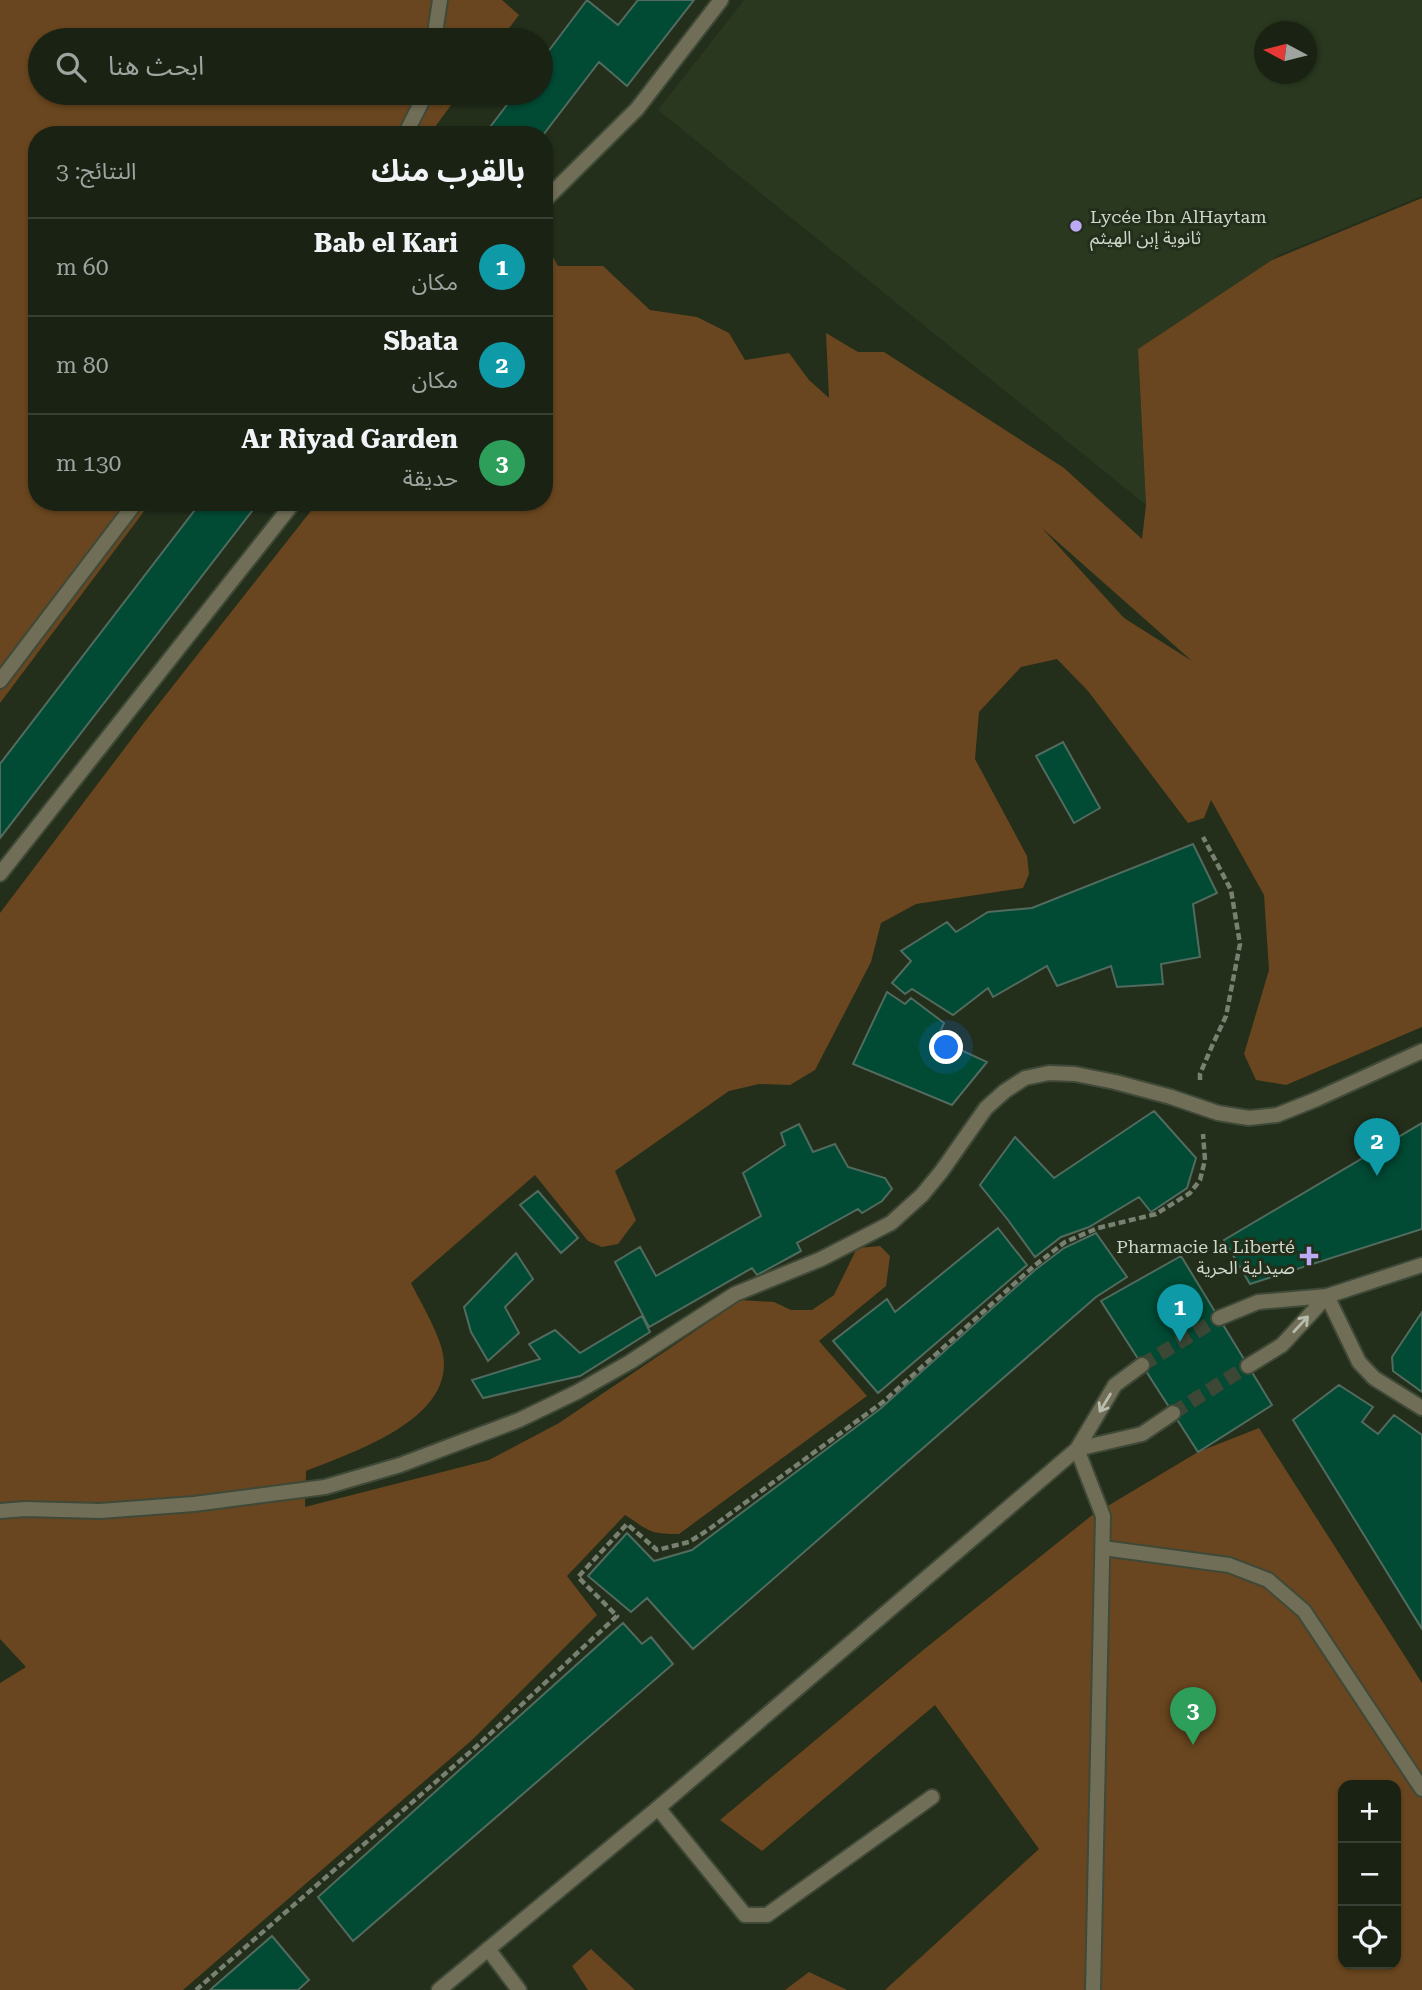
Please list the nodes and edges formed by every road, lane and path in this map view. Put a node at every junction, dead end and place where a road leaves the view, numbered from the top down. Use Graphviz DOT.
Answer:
graph roads {
  1 [pos="440,0"];
  2 [pos="721,0"];
  3 [pos="436,28"];
  4 [pos="420,105"];
  5 [pos="410,126"];
  6 [pos="553,192"];
  7 [pos="129,511"];
  8 [pos="287,511"];
  9 [pos="0,681"];
  10 [pos="1203,837"];
  11 [pos="0,874"];
  12 [pos="1422,1051"];
  13 [pos="1200,1107"];
  14 [pos="1422,1265"];
  15 [pos="1327,1296"];
  16 [pos="1219,1318"];
  17 [pos="1142,1366"];
  18 [pos="1248,1366"];
  19 [pos="1422,1408"];
  20 [pos="1173,1413"];
  21 [pos="1077,1449"];
  22 [pos="0,1511"];
  23 [pos="1103,1548"];
  24 [pos="1422,1789"];
  25 [pos="932,1797"];
  26 [pos="658,1808"];
  27 [pos="488,1949"];
  28 [pos="196,1990"];
  29 [pos="439,1990"];
  30 [pos="519,1990"];
  31 [pos="1093,1990"];
  1 -- 3 [label="street"];
  2 -- 6 [label="street"];
  4 -- 5 [label="street"];
  7 -- 9 [label="street"];
  8 -- 11 [label="street"];
  10 -- 13 [label="path"];
  12 -- 13 [label="street"];
  13 -- 22 [label="street"];
  13 -- 28 [label="path"];
  14 -- 15 [label="street"];
  15 -- 16 [label="street"];
  18 -- 15 [label="street, one-way"];
  15 -- 19 [label="street"];
  17 -- 21 [label="street, one-way"];
  20 -- 21 [label="street"];
  21 -- 23 [label="street"];
  21 -- 26 [label="street"];
  23 -- 24 [label="street"];
  23 -- 31 [label="street"];
  25 -- 26 [label="street"];
  26 -- 27 [label="street"];
  27 -- 29 [label="street"];
  27 -- 30 [label="street"];
}
